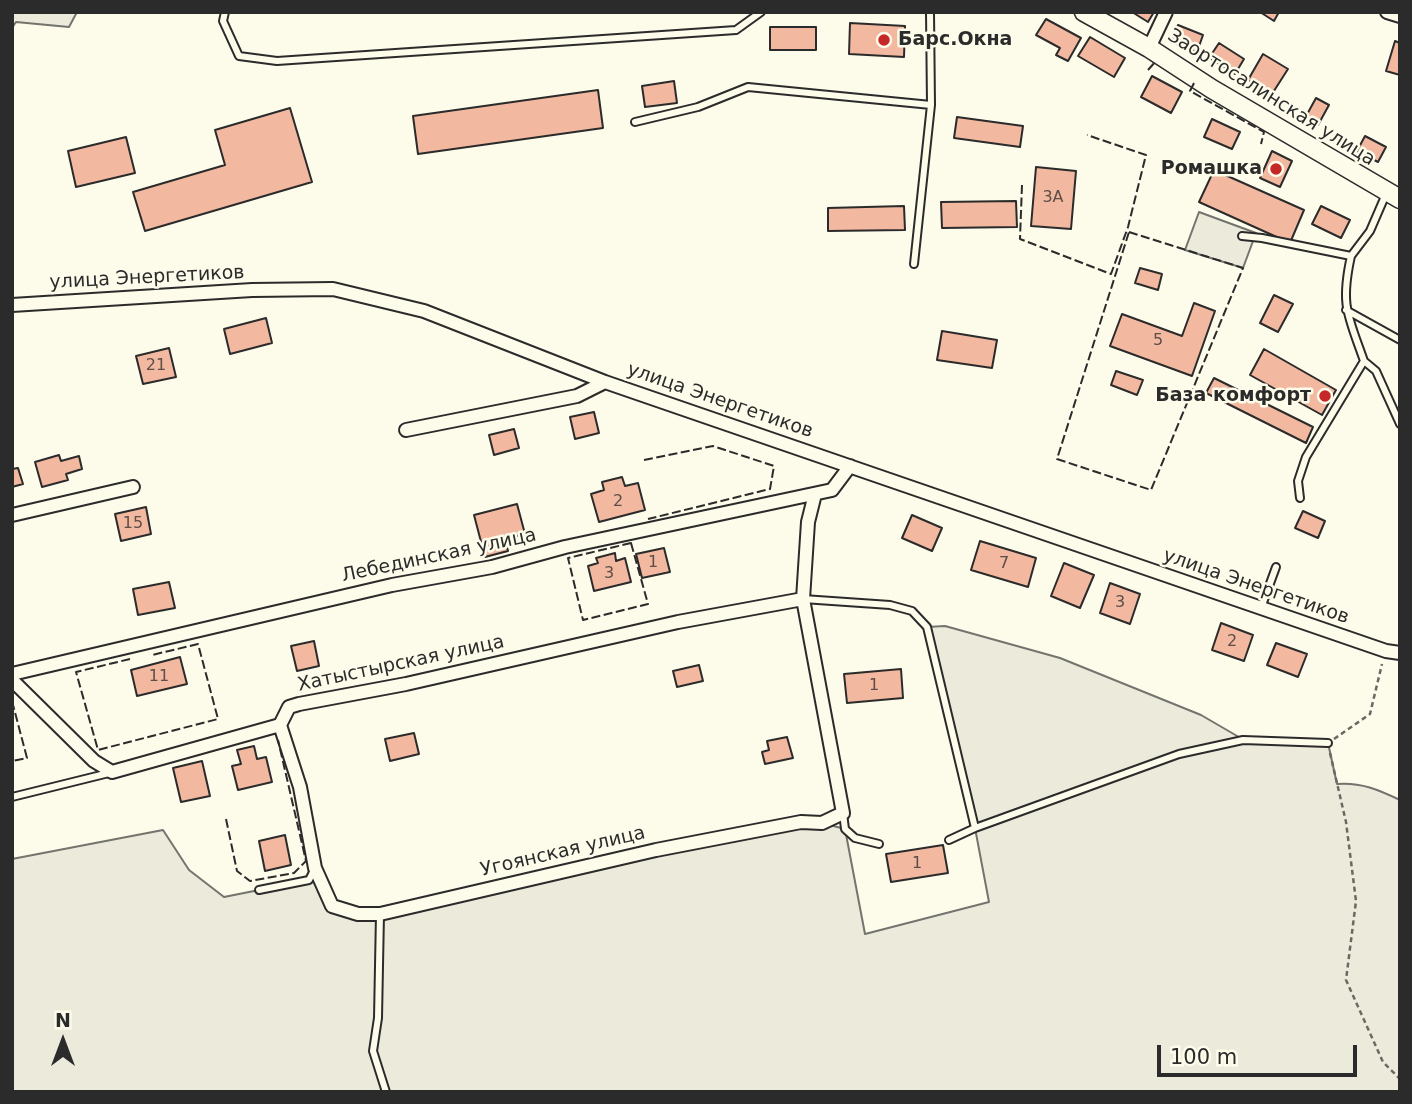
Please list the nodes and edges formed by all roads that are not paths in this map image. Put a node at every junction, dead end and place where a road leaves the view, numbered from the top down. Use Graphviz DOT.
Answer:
graph roads {
  1 [pos="225,12"];
  2 [pos="761,12"];
  3 [pos="930,12"];
  4 [pos="1084,12"];
  5 [pos="1166,12"];
  6 [pos="1387,12"];
  7 [pos="1400,16"];
  8 [pos="1149,47"];
  9 [pos="931,105"];
  10 [pos="635,122"];
  11 [pos="1393,196"];
  12 [pos="1241,236"];
  13 [pos="1351,256"];
  14 [pos="914,264"];
  15 [pos="12,305"];
  16 [pos="1346,310"];
  17 [pos="1400,340"];
  18 [pos="1364,361"];
  19 [pos="606,382"];
  20 [pos="1400,425"];
  21 [pos="406,430"];
  22 [pos="850,466"];
  23 [pos="132,487"];
  24 [pos="815,495"];
  25 [pos="1300,498"];
  26 [pos="12,515"];
  27 [pos="1276,567"];
  28 [pos="803,599"];
  29 [pos="1260,609"];
  30 [pos="1400,653"];
  31 [pos="12,674"];
  32 [pos="12,680"];
  33 [pos="280,725"];
  34 [pos="1328,743"];
  35 [pos="112,772"];
  36 [pos="12,797"];
  37 [pos="843,813"];
  38 [pos="975,828"];
  39 [pos="949,840"];
  40 [pos="880,844"];
  41 [pos="315,868"];
  42 [pos="259,890"];
  43 [pos="380,914"];
  44 [pos="386,1092"];
  1 -- 2 [label="lane"];
  3 -- 9 [label="lane"];
  4 -- 8 [label="street, Заортосалинская улица"];
  5 -- 8 [label="street"];
  6 -- 7 [label="street"];
  8 -- 11 [label="street, Заортосалинская улица"];
  9 -- 10 [label="lane"];
  9 -- 14 [label="lane"];
  11 -- 13 [label="lane"];
  12 -- 13 [label="lane"];
  13 -- 16 [label="lane"];
  15 -- 19 [label="street, улица Энергетиков"];
  16 -- 17 [label="lane"];
  16 -- 18 [label="lane"];
  18 -- 20 [label="lane"];
  18 -- 25 [label="lane"];
  19 -- 21 [label="street"];
  19 -- 22 [label="street, улица Энергетиков"];
  22 -- 24 [label="street, Лебединская улица"];
  22 -- 29 [label="street, улица Энергетиков"];
  23 -- 26 [label="street"];
  24 -- 28 [label="street"];
  24 -- 31 [label="street, Лебединская улица"];
  27 -- 29 [label="lane"];
  28 -- 33 [label="street, Хатыстырская улица"];
  28 -- 37 [label="street"];
  28 -- 38 [label="lane"];
  29 -- 30 [label="street, улица Энергетиков"];
  32 -- 35 [label="street"];
  33 -- 35 [label="street, Хатыстырская улица"];
  33 -- 41 [label="street"];
  34 -- 38 [label="lane"];
  35 -- 36 [label="lane"];
  37 -- 40 [label="lane"];
  37 -- 43 [label="street, Угоянская улица"];
  38 -- 39 [label="lane"];
  41 -- 42 [label="lane"];
  41 -- 43 [label="street, Угоянская улица"];
  43 -- 44 [label="lane"];
}
